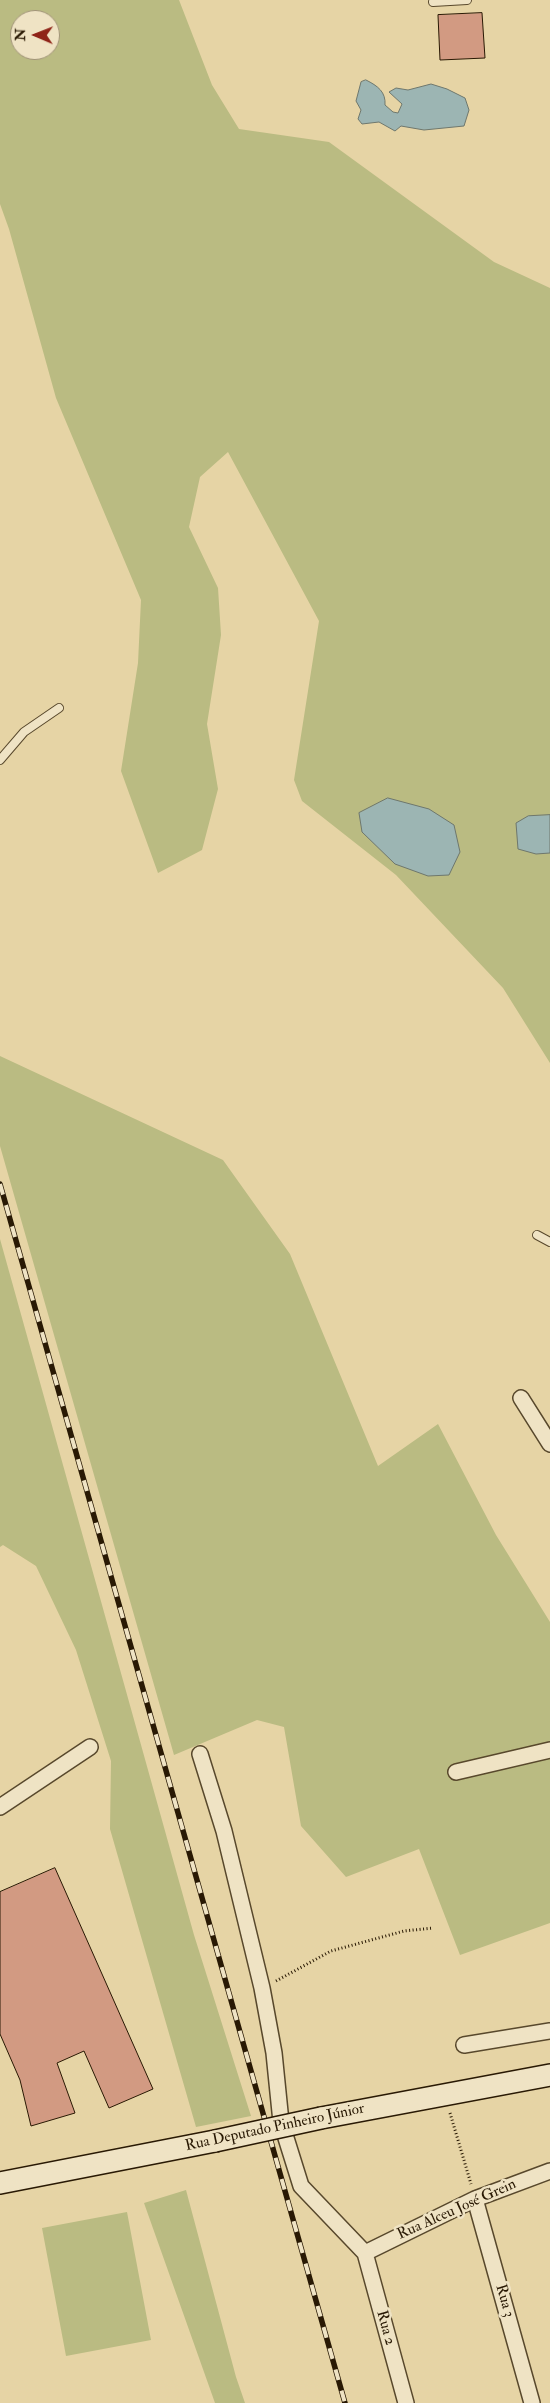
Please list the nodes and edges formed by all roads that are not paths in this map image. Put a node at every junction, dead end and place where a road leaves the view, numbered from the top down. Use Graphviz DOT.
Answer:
graph roads {
  1 [pos="467,0"];
  2 [pos="433,2"];
  3 [pos="59,708"];
  4 [pos="0,760"];
  5 [pos="537,1235"];
  6 [pos="550,1242"];
  7 [pos="521,1398"];
  8 [pos="550,1444"];
  9 [pos="90,1747"];
  10 [pos="550,1750"];
  11 [pos="200,1754"];
  12 [pos="456,1772"];
  13 [pos="0,1807"];
  14 [pos="550,2031"];
  15 [pos="464,2045"];
  16 [pos="550,2075"];
  17 [pos="550,2171"];
  18 [pos="0,2183"];
  19 [pos="475,2199"];
  20 [pos="364,2253"];
  21 [pos="406,2403"];
  22 [pos="532,2403"];
  1 -- 2 [label="lane"];
  3 -- 4 [label="lane"];
  5 -- 6 [label="lane"];
  7 -- 8 [label="street"];
  9 -- 13 [label="street"];
  10 -- 12 [label="street"];
  11 -- 20 [label="street"];
  14 -- 15 [label="street"];
  16 -- 18 [label="street, Rua Deputado Pinheiro Júnior, bridge"];
  17 -- 19 [label="street, Rua Alceu José Grein"];
  19 -- 20 [label="street, Rua Alceu José Grein"];
  19 -- 22 [label="street, Rua 3"];
  20 -- 21 [label="street, Rua 2"];
}
